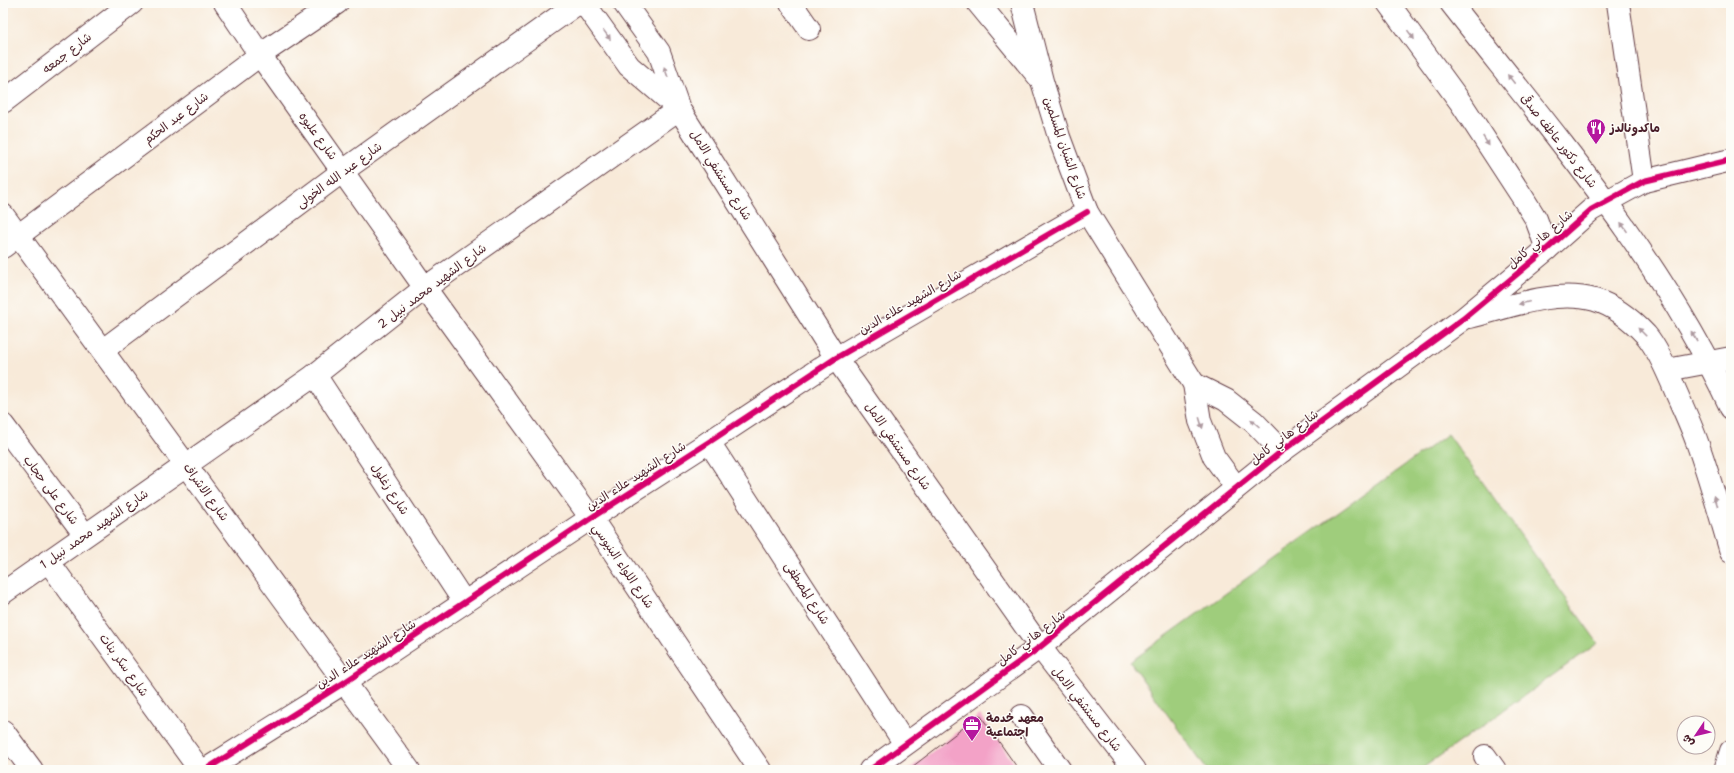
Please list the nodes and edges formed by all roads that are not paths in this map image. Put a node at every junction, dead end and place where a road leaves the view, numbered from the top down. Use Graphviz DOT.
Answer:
graph roads {
  1 [pos="132,3"];
  2 [pos="225,3"];
  3 [pos="337,3"];
  4 [pos="578,3"];
  5 [pos="584,3"];
  6 [pos="624,3"];
  7 [pos="791,3"];
  8 [pos="978,3"];
  9 [pos="1022,3"];
  10 [pos="1388,3"];
  11 [pos="1451,3"];
  12 [pos="1618,3"];
  13 [pos="808,29"];
  14 [pos="260,55"];
  15 [pos="1042,80"];
  16 [pos="3,102"];
  17 [pos="679,109"];
  18 [pos="1731,160"];
  19 [pos="343,171"];
  20 [pos="1644,181"];
  21 [pos="1605,201"];
  22 [pos="1088,212"];
  23 [pos="3,215"];
  24 [pos="10,241"];
  25 [pos="1547,249"];
  26 [pos="425,288"];
  27 [pos="1463,319"];
  28 [pos="103,350"];
  29 [pos="836,358"];
  30 [pos="1731,358"];
  31 [pos="1710,362"];
  32 [pos="1667,370"];
  33 [pos="315,375"];
  34 [pos="1194,384"];
  35 [pos="1731,407"];
  36 [pos="3,425"];
  37 [pos="709,442"];
  38 [pos="1282,451"];
  39 [pos="186,465"];
  40 [pos="1236,487"];
  41 [pos="590,518"];
  42 [pos="85,535"];
  43 [pos="1731,552"];
  44 [pos="48,561"];
  45 [pos="3,593"];
  46 [pos="464,602"];
  47 [pos="1040,647"];
  48 [pos="345,682"];
  49 [pos="1022,716"];
  50 [pos="3,731"];
  51 [pos="905,744"];
  52 [pos="1731,751"];
  53 [pos="32,770"];
  54 [pos="200,770"];
  55 [pos="205,770"];
  56 [pos="409,770"];
  57 [pos="760,770"];
  58 [pos="870,770"];
  59 [pos="1060,770"];
  60 [pos="1135,770"];
  61 [pos="1725,770"];
  1 -- 16 [label="street, شارع جمعه"];
  2 -- 14 [label="street, شارع عليوه"];
  3 -- 14 [label="street, شارع عبد الحكم"];
  4 -- 19 [label="street, شارع عبد الله الخولى"];
  5 -- 17 [label="street, شارع مستشفي الامل, one-way"];
  17 -- 6 [label="street, شارع مستشفي الامل, one-way"];
  7 -- 13 [label="street"];
  8 -- 15 [label="street"];
  9 -- 15 [label="street, شارع الشبان المسلمين"];
  10 -- 25 [label="street, one-way"];
  21 -- 11 [label="street, شارع دكتور عاطف صدقى, one-way"];
  12 -- 20 [label="street"];
  14 -- 19 [label="street, شارع عليوه"];
  14 -- 24 [label="street, شارع عبد الحكم"];
  15 -- 22 [label="street, شارع الشبان المسلمين"];
  17 -- 26 [label="street, شارع الشهيد محمد نبيل 2"];
  17 -- 29 [label="street, شارع مستشفي الامل"];
  18 -- 20 [label="street, شارع هاني كامل"];
  19 -- 26 [label="street, شارع عليوه"];
  19 -- 28 [label="street, شارع عبد الله الخولى"];
  20 -- 21 [label="street, شارع هاني كامل"];
  21 -- 25 [label="street, شارع هاني كامل"];
  31 -- 21 [label="street, شارع دكتور عاطف صدقى, one-way"];
  22 -- 29 [label="street, شارع الشهيد علاء الدين"];
  22 -- 34 [label="street, شارع الشبان المسلمين"];
  23 -- 24 [label="street, شارع الاشراف"];
  24 -- 28 [label="street, شارع الاشراف"];
  25 -- 27 [label="street, شارع هاني كامل"];
  26 -- 33 [label="street, شارع الشهيد محمد نبيل 2"];
  26 -- 41 [label="street, شارع اللواء البنيوسي"];
  32 -- 27 [label="street, one-way"];
  27 -- 38 [label="street, شارع هاني كامل"];
  28 -- 39 [label="street, شارع الاشراف"];
  29 -- 37 [label="street, شارع الشهيد علاء الدين"];
  29 -- 47 [label="street, شارع مستشفي الامل"];
  30 -- 31 [label="street"];
  31 -- 32 [label="street"];
  31 -- 35 [label="street, شارع دكتور عاطف صدقى"];
  43 -- 32 [label="street, one-way"];
  33 -- 39 [label="street, شارع الشهيد محمد نبيل 2"];
  33 -- 46 [label="street, شارع زغلول"];
  38 -- 34 [label="street, one-way"];
  34 -- 40 [label="street, شارع الشبان المسلمين, one-way"];
  36 -- 42 [label="street, شارع على حجاب"];
  37 -- 41 [label="street, شارع الشهيد علاء الدين"];
  37 -- 51 [label="street, شارع المصطفى"];
  38 -- 40 [label="street, شارع هاني كامل"];
  39 -- 42 [label="street, شارع الشهيد محمد نبيل 1"];
  39 -- 48 [label="street, شارع الاشراف"];
  40 -- 47 [label="street, شارع هاني كامل"];
  41 -- 46 [label="street, شارع الشهيد علاء الدين"];
  41 -- 57 [label="street, شارع اللواء البنيوسي"];
  42 -- 44 [label="street, شارع الشهيد محمد نبيل 1"];
  44 -- 45 [label="street, شارع الشهيد محمد نبيل 1"];
  44 -- 54 [label="street, شارع سكر بنات"];
  46 -- 48 [label="street, شارع الشهيد علاء الدين"];
  47 -- 51 [label="street, شارع هاني كامل"];
  47 -- 60 [label="street, شارع مستشفي الامل"];
  48 -- 55 [label="street, شارع الشهيد علاء الدين"];
  48 -- 56 [label="street, شارع الاشراف"];
  49 -- 59 [label="street"];
  50 -- 53 [label="street"];
  51 -- 58 [label="street, شارع هاني كامل"];
  52 -- 61 [label="street"];
}
